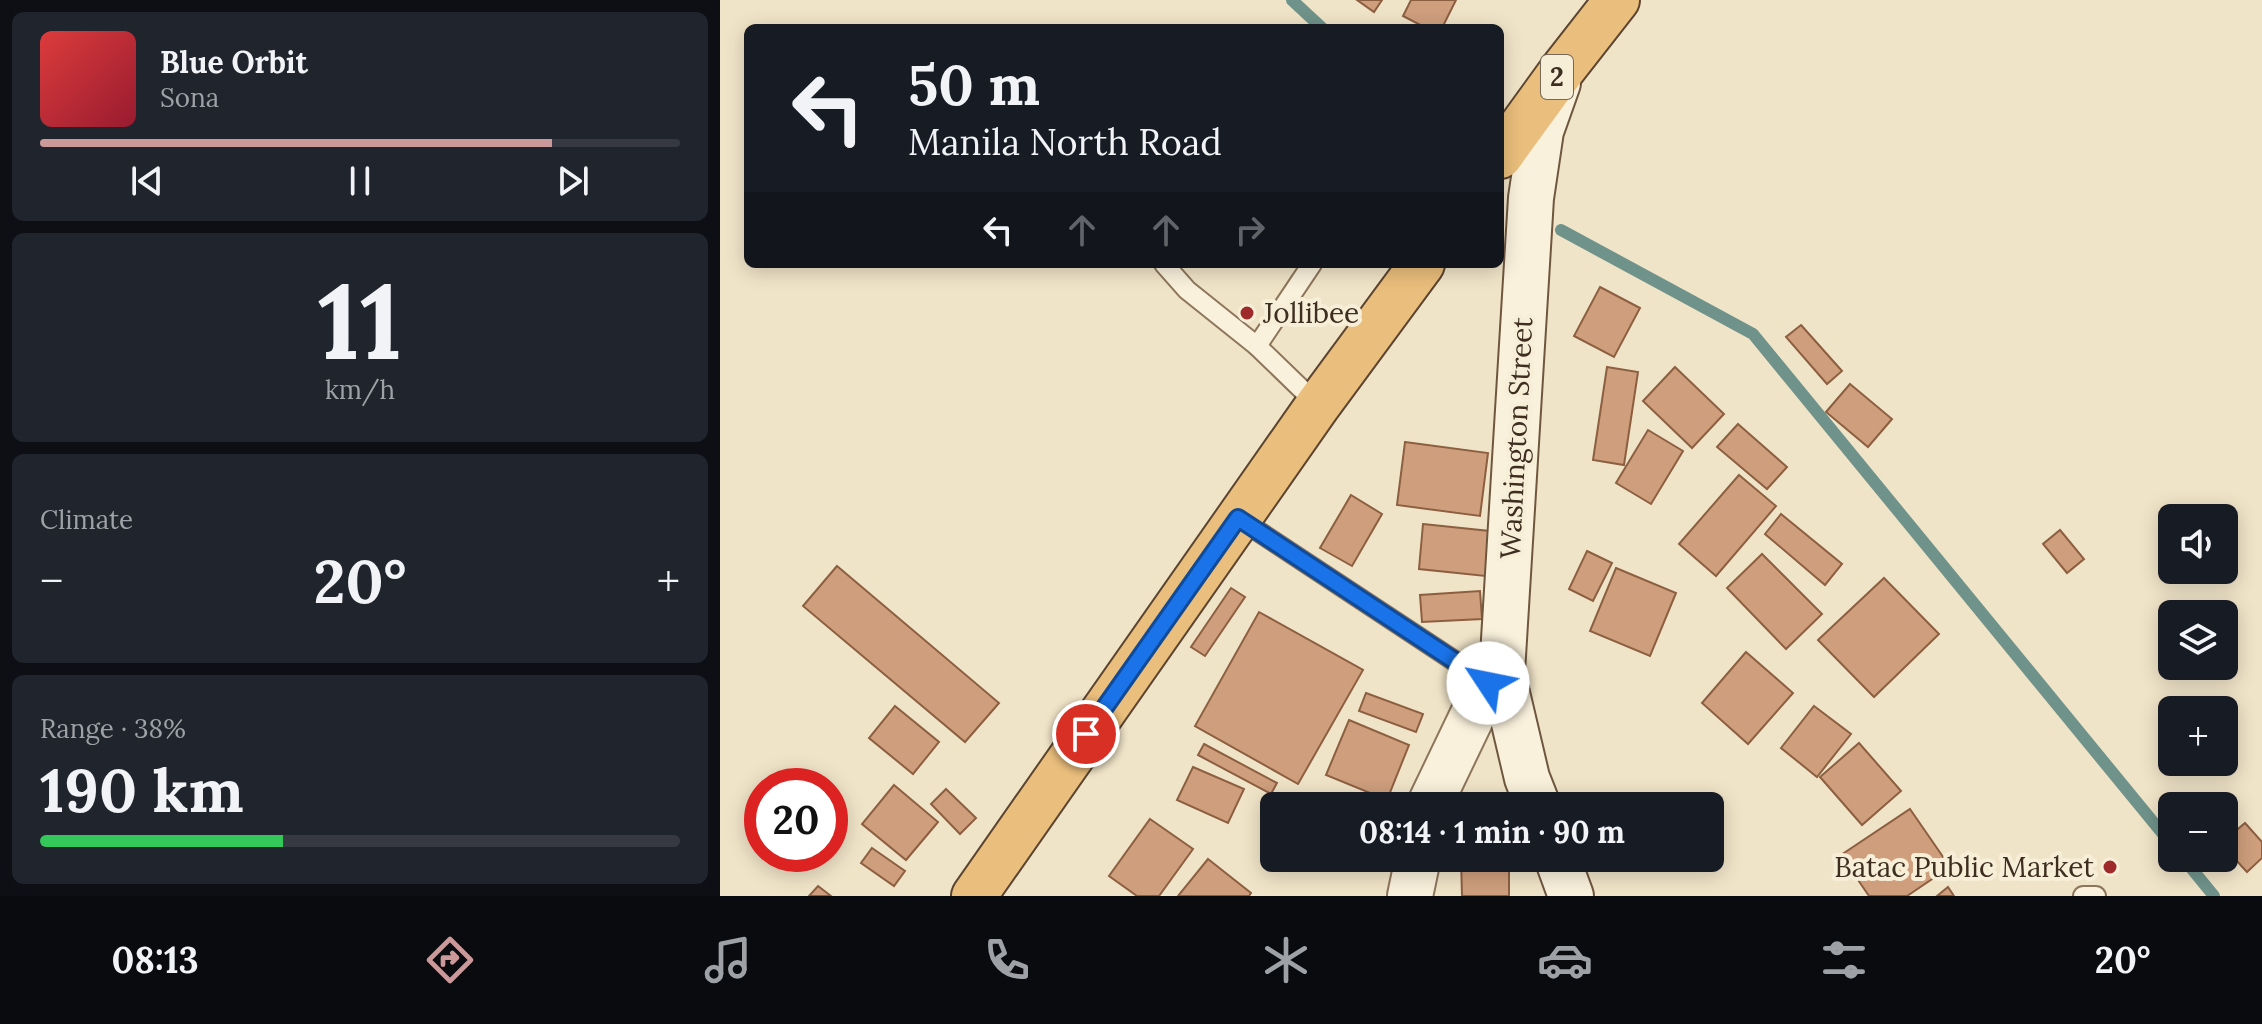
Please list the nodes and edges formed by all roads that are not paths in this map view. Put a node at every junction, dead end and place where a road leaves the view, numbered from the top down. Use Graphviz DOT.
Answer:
graph roads {
  1 [pos="1617,0"];
  2 [pos="1563,69"];
  3 [pos="1504,150"];
  4 [pos="1168,268"];
  5 [pos="1309,268"];
  6 [pos="1419,268"];
  7 [pos="1257,346"];
  8 [pos="1318,405"];
  9 [pos="1238,518"];
  10 [pos="1495,678"];
  11 [pos="1436,792"];
  12 [pos="1532,792"];
  13 [pos="1415,872"];
  14 [pos="1562,872"];
  15 [pos="974,896"];
  16 [pos="1410,896"];
  17 [pos="1571,896"];
  18 [pos="2083,896"];
  19 [pos="2096,896"];
  1 -- 2 [label="highway, 2"];
  2 -- 3 [label="highway, 2"];
  2 -- 10 [label="main road, Washington Street"];
  4 -- 7 [label="lane"];
  5 -- 7 [label="lane"];
  6 -- 8 [label="highway"];
  7 -- 8 [label="lane"];
  8 -- 9 [label="highway"];
  9 -- 10 [label="lane"];
  9 -- 15 [label="highway"];
  10 -- 11 [label="main road"];
  10 -- 12 [label="main road, Washington Street"];
  13 -- 16 [label="main road"];
  14 -- 17 [label="main road"];
  18 -- 19 [label="lane"];
}
